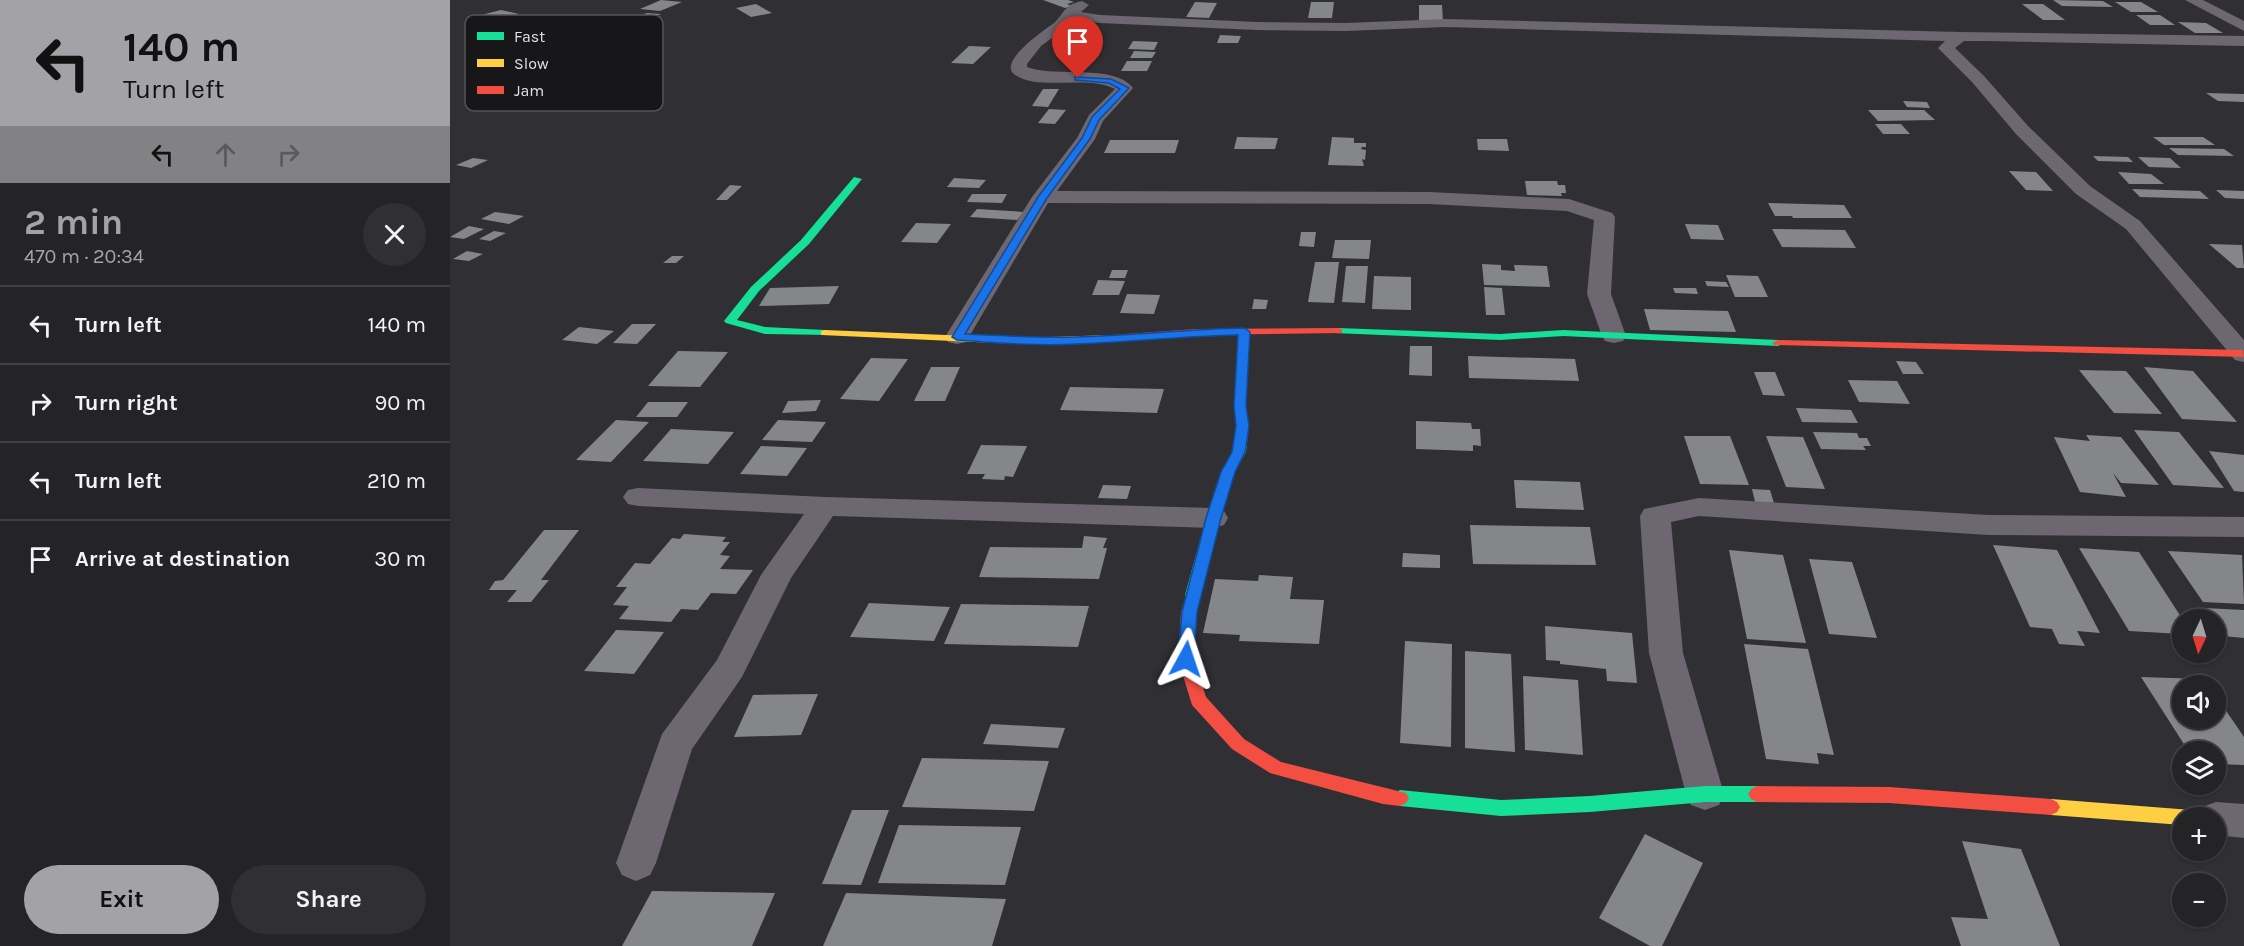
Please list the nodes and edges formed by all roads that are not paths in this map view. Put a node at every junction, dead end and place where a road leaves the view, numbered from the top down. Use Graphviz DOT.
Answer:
graph roads {
  1 [pos="1095,0"];
  2 [pos="2192,0"];
  3 [pos="1066,14"];
  4 [pos="2244,27"];
  5 [pos="1960,37"];
  6 [pos="2244,41"];
  7 [pos="856,179"];
  8 [pos="1042,197"];
  9 [pos="1244,332"];
  10 [pos="1614,336"];
  11 [pos="957,337"];
  12 [pos="2244,355"];
  13 [pos="638,497"];
  14 [pos="825,506"];
  15 [pos="1214,518"];
  16 [pos="2244,527"];
  17 [pos="1705,794"];
  18 [pos="2172,817"];
  19 [pos="2226,820"];
  20 [pos="2244,821"];
  21 [pos="636,863"];
  1 -- 3 [label="street"];
  2 -- 4 [label="street"];
  3 -- 5 [label="street"];
  3 -- 8 [label="street"];
  5 -- 6 [label="street"];
  5 -- 12 [label="street"];
  7 -- 11 [label="street"];
  8 -- 10 [label="street"];
  8 -- 11 [label="street"];
  9 -- 10 [label="street"];
  9 -- 11 [label="street"];
  9 -- 15 [label="street"];
  10 -- 12 [label="street"];
  13 -- 14 [label="street"];
  14 -- 15 [label="street"];
  14 -- 21 [label="street"];
  15 -- 17 [label="street"];
  16 -- 17 [label="street"];
  17 -- 18 [label="street"];
  19 -- 20 [label="street"];
}
